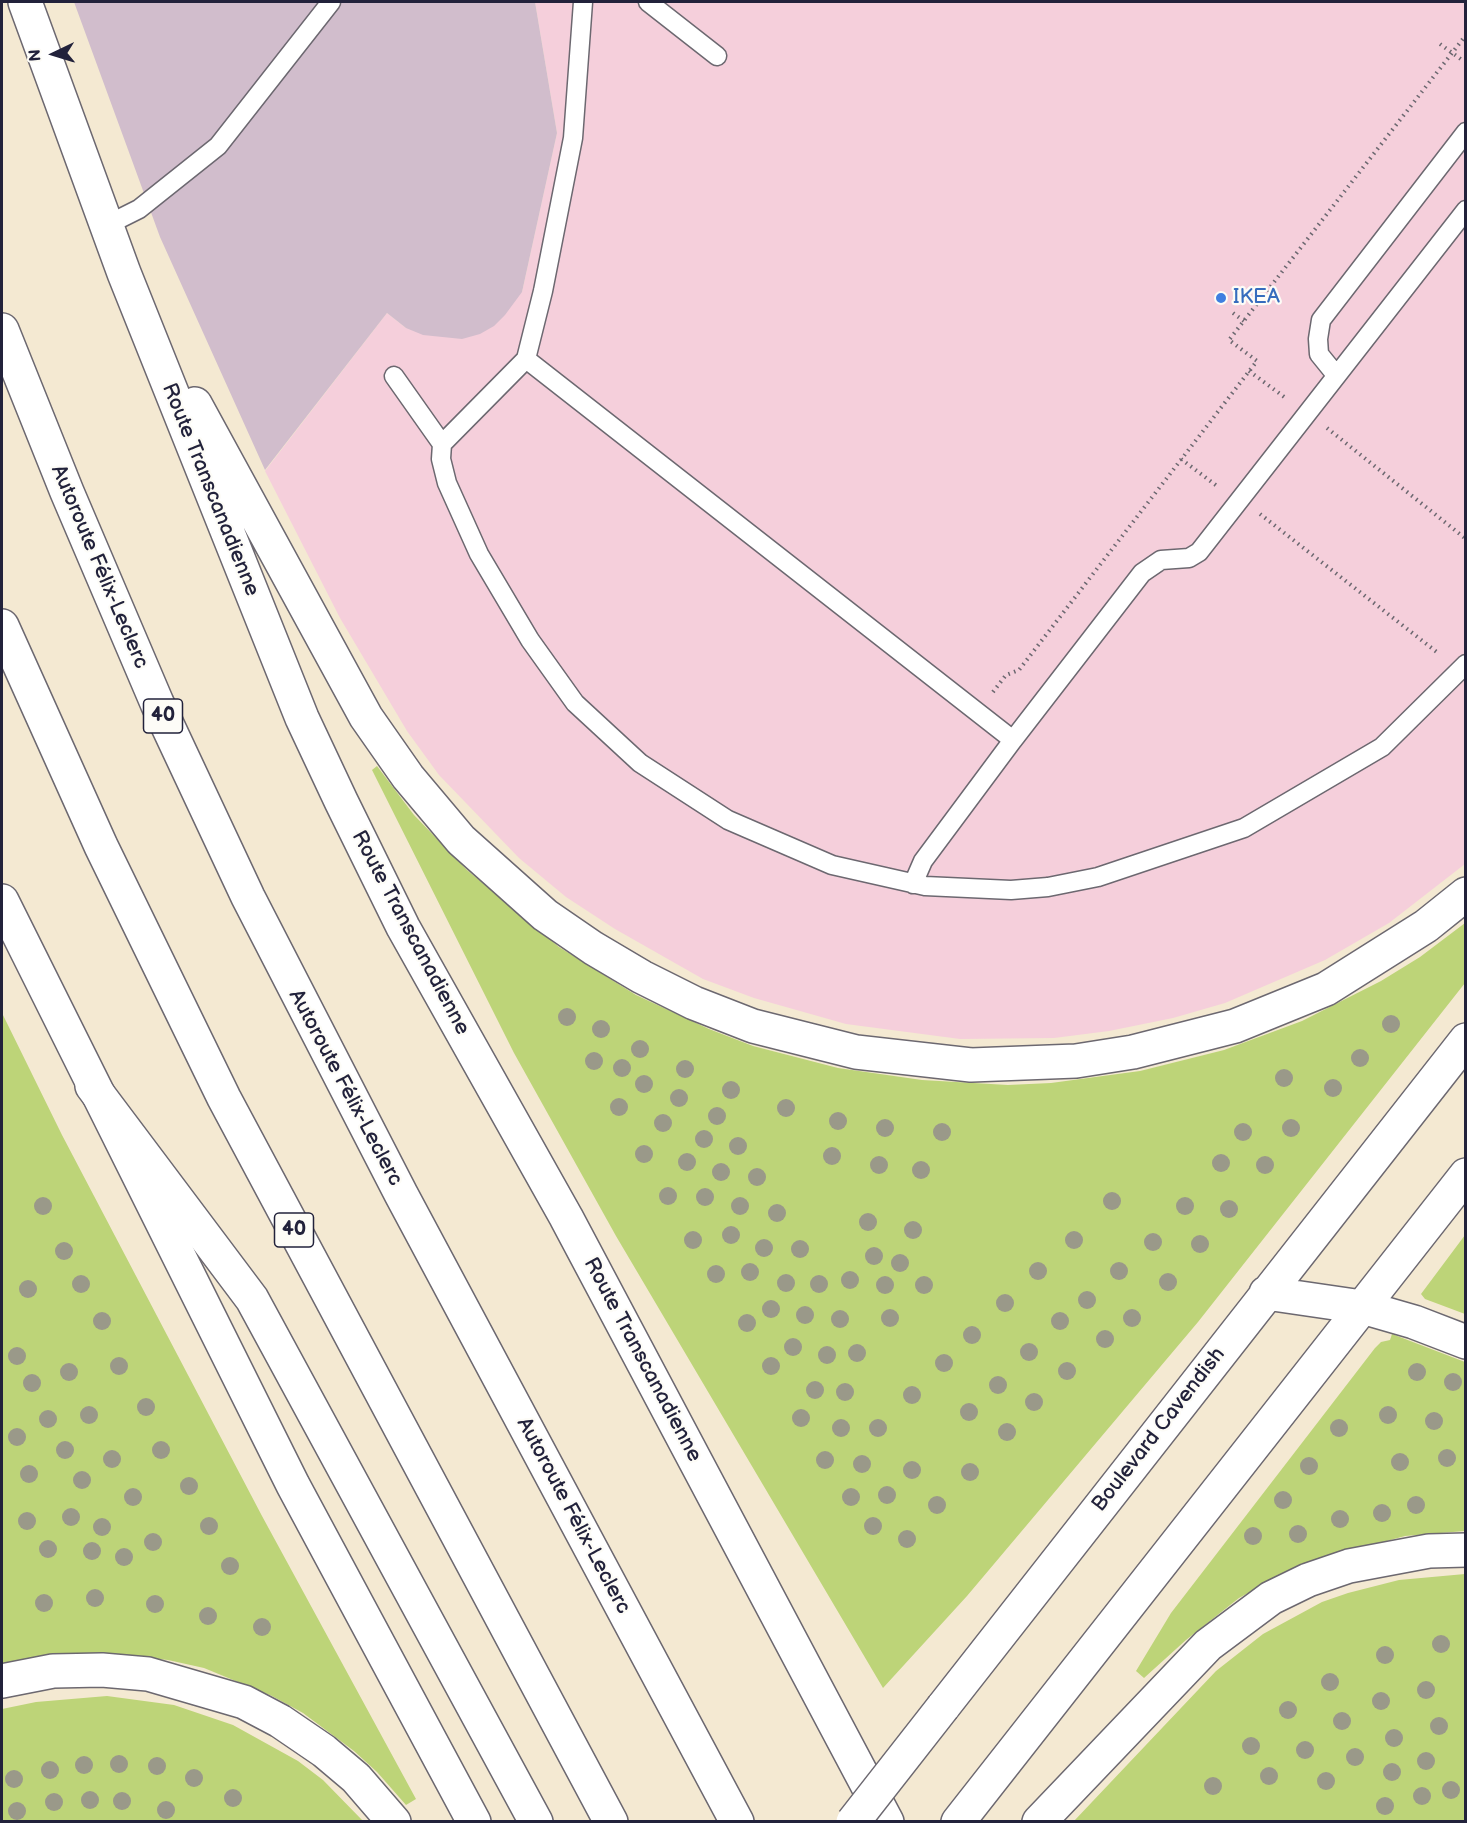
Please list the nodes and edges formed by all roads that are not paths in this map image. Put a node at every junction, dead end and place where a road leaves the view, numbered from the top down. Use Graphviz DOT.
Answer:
graph roads {
  1 [pos="25,2"];
  2 [pos="331,2"];
  3 [pos="583,2"];
  4 [pos="648,2"];
  5 [pos="717,56"];
  6 [pos="1466,132"];
  7 [pos="1466,210"];
  8 [pos="105,226"];
  9 [pos="124,273"];
  10 [pos="2,330"];
  11 [pos="526,359"];
  12 [pos="1336,375"];
  13 [pos="394,376"];
  14 [pos="442,444"];
  15 [pos="2,626"];
  16 [pos="1462,667"];
  17 [pos="1013,740"];
  18 [pos="913,884"];
  19 [pos="1466,894"];
  20 [pos="2,901"];
  21 [pos="1466,1041"];
  22 [pos="92,1086"];
  23 [pos="1466,1175"];
  24 [pos="1266,1293"];
  25 [pos="1362,1307"];
  26 [pos="1466,1342"];
  27 [pos="1466,1550"];
  28 [pos="2,1681"];
  29 [pos="712,1776"];
  30 [pos="394,1821"];
  31 [pos="474,1821"];
  32 [pos="536,1821"];
  33 [pos="611,1821"];
  34 [pos="737,1821"];
  35 [pos="742,1821"];
  36 [pos="853,1821"];
  37 [pos="887,1821"];
  38 [pos="958,1821"];
  39 [pos="1039,1821"];
  1 -- 8 [label="main road, Route Transcanadienne"];
  2 -- 8 [label="lane"];
  3 -- 11 [label="lane"];
  4 -- 5 [label="lane"];
  6 -- 12 [label="lane"];
  7 -- 12 [label="lane"];
  8 -- 9 [label="main road, Route Transcanadienne"];
  9 -- 19 [label="main road"];
  9 -- 37 [label="main road, Route Transcanadienne"];
  10 -- 29 [label="main road, Autoroute Félix-Leclerc / 40"];
  11 -- 14 [label="lane"];
  11 -- 17 [label="lane"];
  12 -- 17 [label="lane"];
  13 -- 14 [label="lane"];
  14 -- 18 [label="lane"];
  15 -- 33 [label="main road, 40"];
  16 -- 18 [label="lane"];
  17 -- 18 [label="lane"];
  20 -- 22 [label="main road"];
  21 -- 24 [label="main road, Boulevard Cavendish"];
  22 -- 31 [label="main road"];
  22 -- 32 [label="main road"];
  23 -- 25 [label="main road"];
  24 -- 25 [label="main road"];
  24 -- 36 [label="main road, Boulevard Cavendish, bridge"];
  25 -- 26 [label="main road"];
  25 -- 38 [label="main road"];
  27 -- 39 [label="main road"];
  28 -- 30 [label="main road"];
  29 -- 34 [label="main road, Autoroute Félix-Leclerc / 40"];
  29 -- 35 [label="main road"];
}
